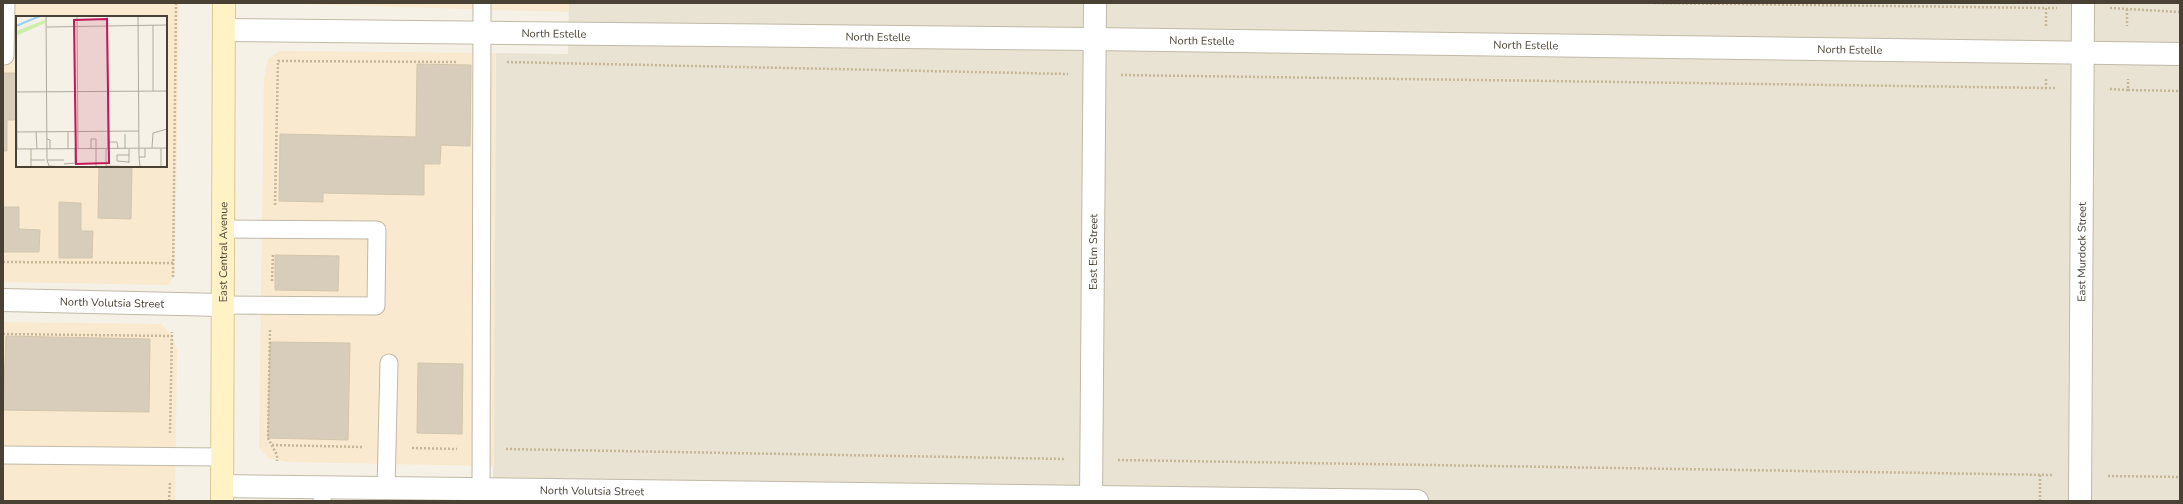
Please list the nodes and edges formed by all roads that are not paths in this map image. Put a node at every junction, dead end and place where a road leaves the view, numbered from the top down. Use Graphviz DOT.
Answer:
graph roads {
  1 [pos="6,3"];
  2 [pos="224,3"];
  3 [pos="482,3"];
  4 [pos="1095,3"];
  5 [pos="2083,3"];
  6 [pos="224,30"];
  7 [pos="482,33"];
  8 [pos="1094,39"];
  9 [pos="2083,51"];
  10 [pos="2180,54"];
  11 [pos="5,56"];
  12 [pos="223,229"];
  13 [pos="3,300"];
  14 [pos="222,305"];
  15 [pos="389,363"];
  16 [pos="3,456"];
  17 [pos="222,457"];
  18 [pos="386,488"];
  19 [pos="222,493"];
  20 [pos="323,494"];
  21 [pos="481,495"];
  22 [pos="1091,499"];
  23 [pos="1417,501"];
  24 [pos="2080,501"];
  1 -- 11 [label="lane"];
  2 -- 6 [label="main road, East Central Avenue"];
  3 -- 7 [label="lane"];
  4 -- 8 [label="street, East Elm Street"];
  5 -- 9 [label="street, East Murdock Street"];
  6 -- 7 [label="street, North Estelle"];
  6 -- 12 [label="main road, East Central Avenue"];
  7 -- 8 [label="street, North Estelle"];
  7 -- 21 [label="lane"];
  8 -- 9 [label="street, North Estelle"];
  8 -- 22 [label="street, East Elm Street"];
  9 -- 10 [label="street, North Estelle"];
  9 -- 24 [label="street, East Murdock Street"];
  12 -- 14 [label="main road, East Central Avenue"];
  12 -- 14 [label="lane"];
  13 -- 14 [label="street, North Volutsia Street"];
  14 -- 17 [label="main road, East Central Avenue"];
  15 -- 18 [label="lane"];
  16 -- 17 [label="lane"];
  17 -- 19 [label="main road, East Central Avenue"];
  18 -- 20 [label="street, North Volutsia Street"];
  18 -- 21 [label="street, North Volutsia Street"];
  19 -- 20 [label="street, North Volutsia Street"];
  21 -- 22 [label="street, North Volutsia Street"];
  22 -- 23 [label="street, North Volutsia Street"];
}
